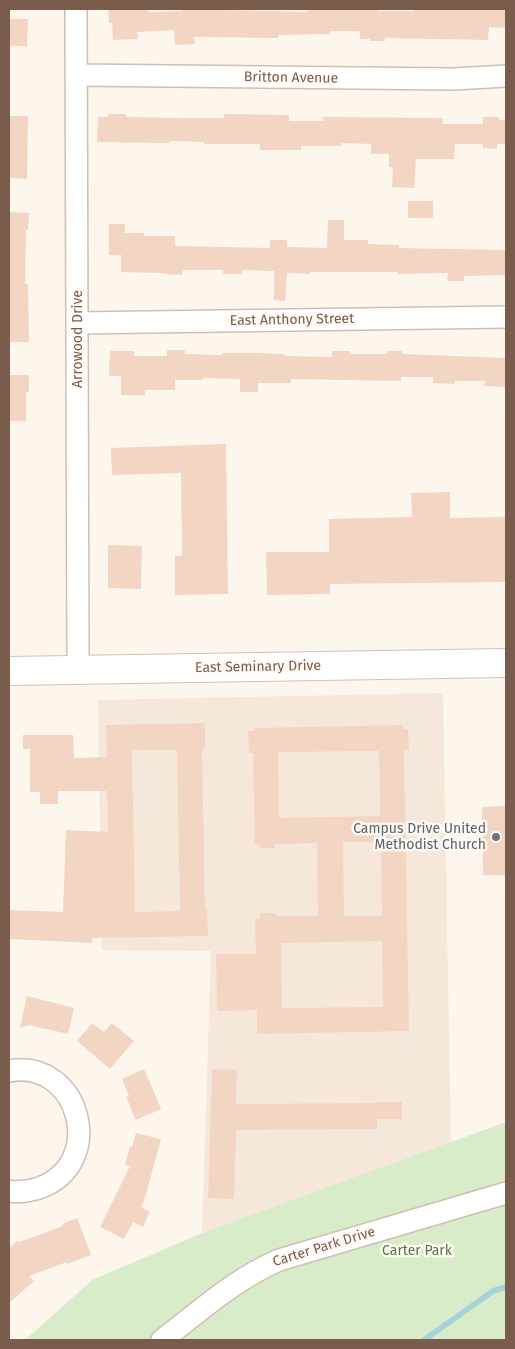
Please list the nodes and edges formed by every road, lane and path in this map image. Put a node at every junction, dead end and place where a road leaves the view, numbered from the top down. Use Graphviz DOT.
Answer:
graph roads {
  1 [pos="76,9"];
  2 [pos="76,75"];
  3 [pos="506,76"];
  4 [pos="506,318"];
  5 [pos="78,323"];
  6 [pos="506,663"];
  7 [pos="78,670"];
  8 [pos="9,671"];
  9 [pos="9,1071"];
  10 [pos="9,1191"];
  11 [pos="506,1193"];
  12 [pos="162,1340"];
  1 -- 2 [label="street, Arrowood Drive"];
  2 -- 3 [label="street, Britton Avenue"];
  2 -- 5 [label="street, Arrowood Drive"];
  4 -- 5 [label="street, East Anthony Street"];
  5 -- 7 [label="street, Arrowood Drive"];
  6 -- 7 [label="main road, East Seminary Drive"];
  7 -- 8 [label="main road, East Seminary Drive"];
  9 -- 10 [label="street"];
  11 -- 12 [label="street, Carter Park Drive"];
}
